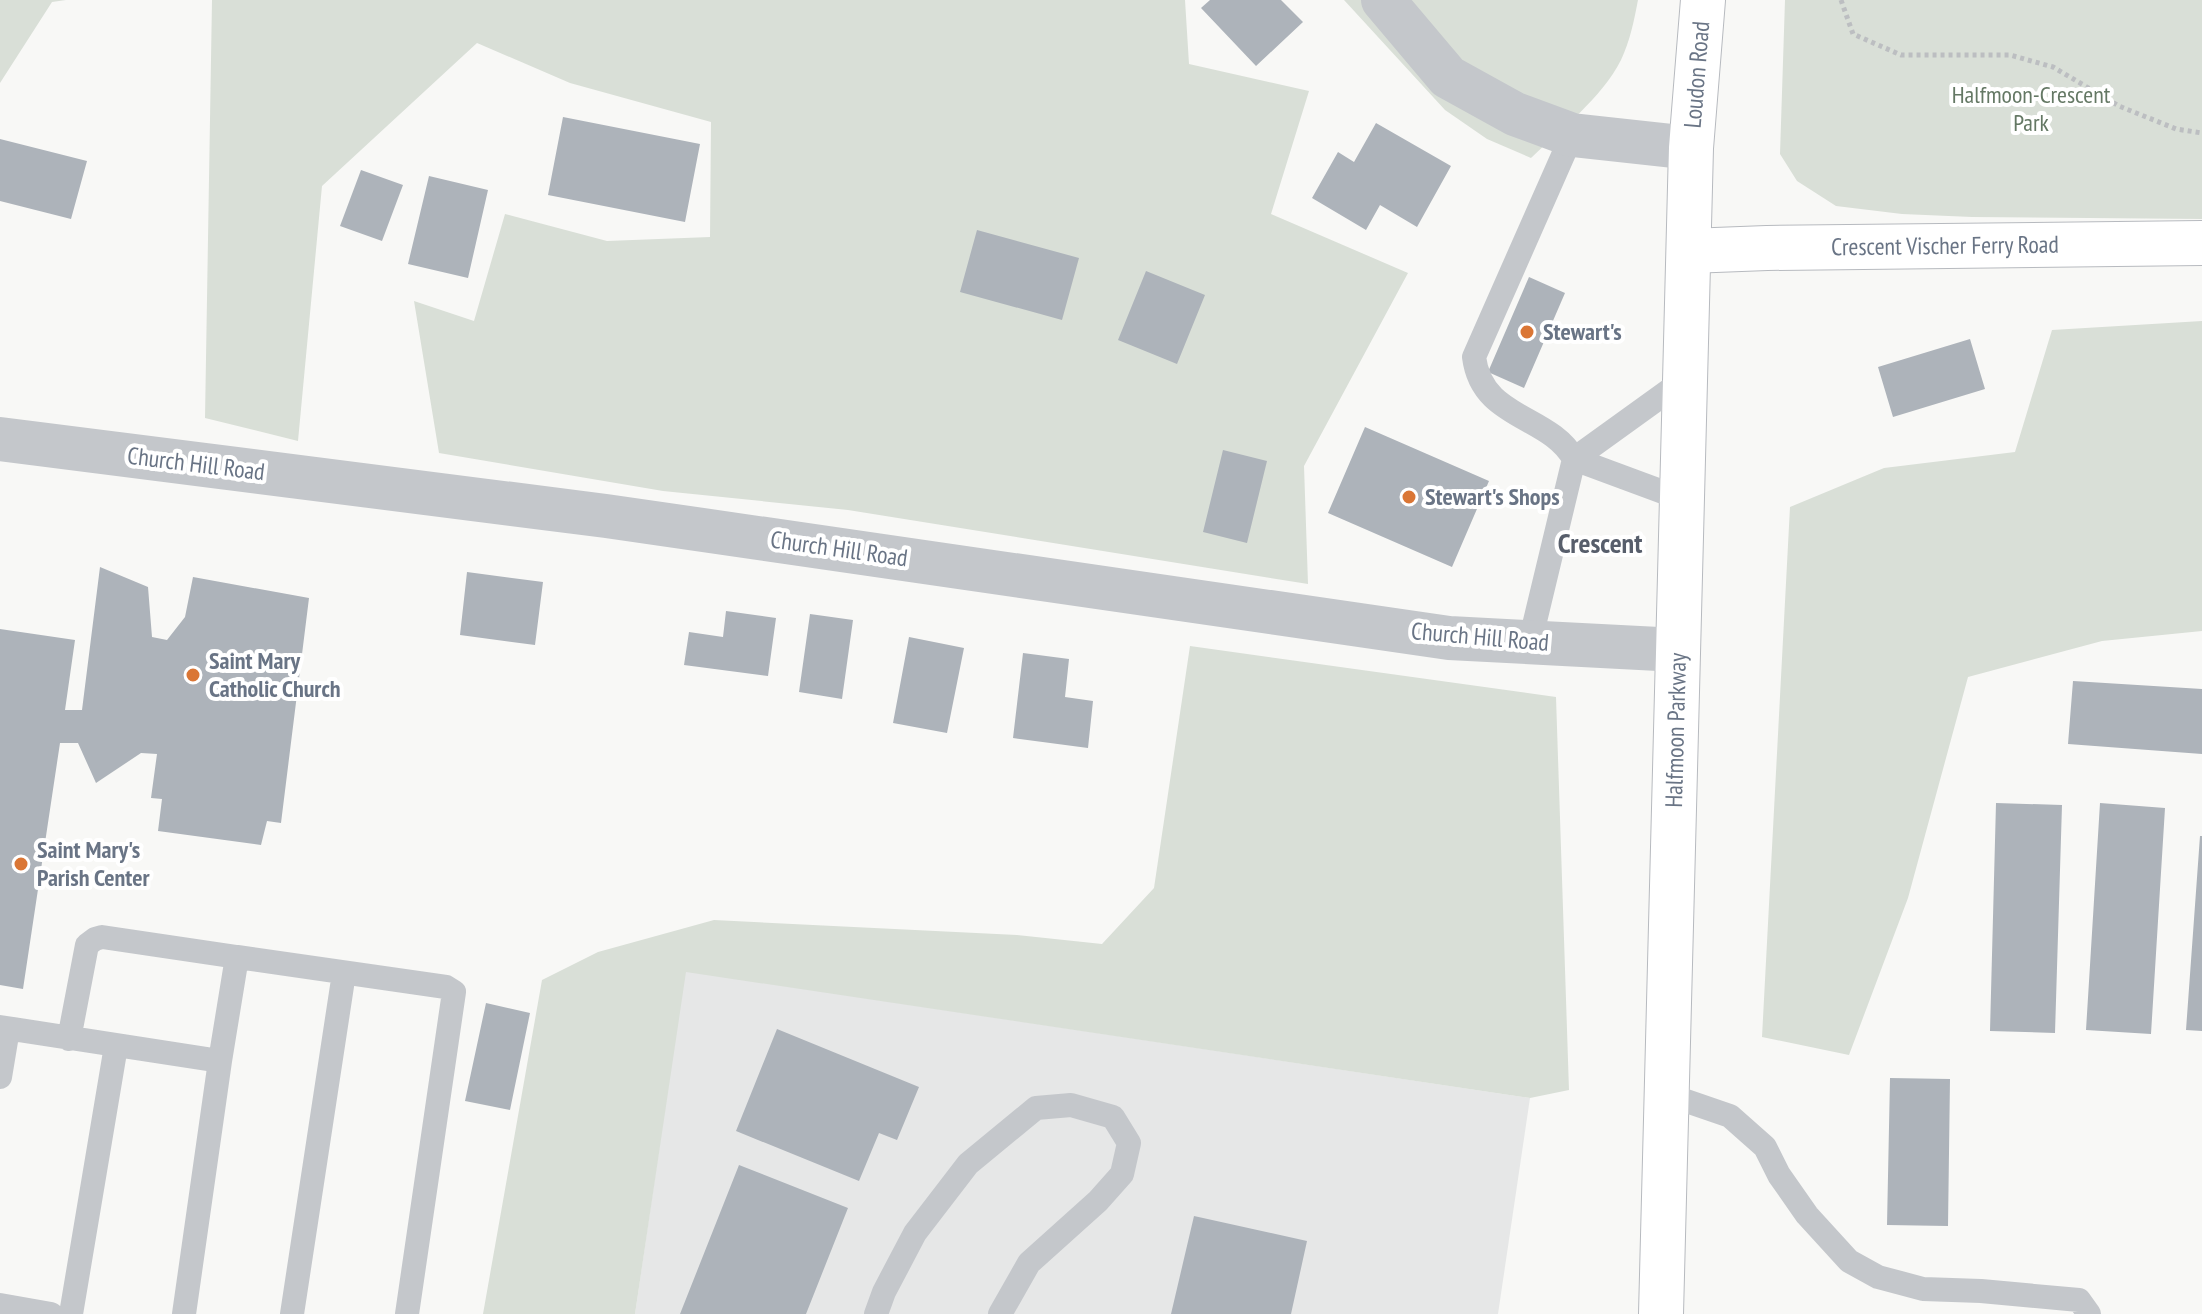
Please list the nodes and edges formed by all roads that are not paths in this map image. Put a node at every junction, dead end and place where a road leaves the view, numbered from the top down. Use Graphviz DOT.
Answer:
graph roads {
  1 [pos="1383,0"];
  2 [pos="1703,0"];
  3 [pos="1572,135"];
  4 [pos="1691,148"];
  5 [pos="2202,243"];
  6 [pos="1689,251"];
  7 [pos="1685,379"];
  8 [pos="0,439"];
  9 [pos="1574,459"];
  10 [pos="1682,499"];
  11 [pos="1530,642"];
  12 [pos="1678,650"];
  13 [pos="237,957"];
  14 [pos="344,973"];
  15 [pos="4,1028"];
  16 [pos="69,1039"];
  17 [pos="116,1046"];
  18 [pos="220,1061"];
  19 [pos="0,1077"];
  20 [pos="1666,1094"];
  21 [pos="0,1305"];
  22 [pos="51,1314"];
  23 [pos="71,1314"];
  24 [pos="184,1314"];
  25 [pos="292,1314"];
  26 [pos="407,1314"];
  27 [pos="876,1314"];
  28 [pos="1000,1314"];
  29 [pos="1661,1314"];
  30 [pos="2089,1314"];
  1 -- 3 [label="street"];
  2 -- 4 [label="main road, Loudon Road"];
  3 -- 4 [label="street"];
  3 -- 9 [label="lane"];
  4 -- 6 [label="main road, Halfmoon Parkway"];
  5 -- 6 [label="main road, Crescent Vischer Ferry Road"];
  6 -- 7 [label="main road, Halfmoon Parkway"];
  7 -- 9 [label="lane"];
  7 -- 10 [label="main road, Halfmoon Parkway"];
  8 -- 11 [label="street, Church Hill Road"];
  9 -- 10 [label="lane"];
  9 -- 11 [label="lane"];
  10 -- 12 [label="main road, Halfmoon Parkway"];
  11 -- 12 [label="street, Church Hill Road"];
  12 -- 20 [label="main road, Halfmoon Parkway"];
  13 -- 14 [label="lane"];
  13 -- 16 [label="lane"];
  13 -- 18 [label="lane"];
  14 -- 25 [label="lane"];
  14 -- 26 [label="lane"];
  15 -- 16 [label="lane"];
  15 -- 19 [label="lane"];
  16 -- 17 [label="lane"];
  17 -- 18 [label="lane"];
  17 -- 23 [label="lane"];
  18 -- 24 [label="lane"];
  20 -- 29 [label="main road, Halfmoon Parkway"];
  20 -- 30 [label="lane"];
  21 -- 22 [label="lane"];
  27 -- 28 [label="lane"];
}
